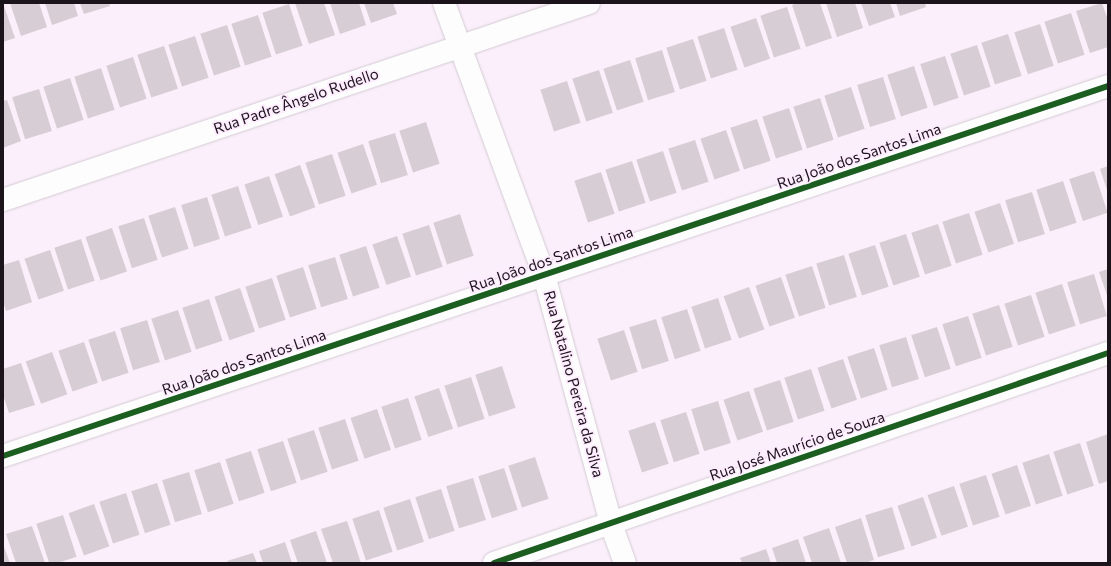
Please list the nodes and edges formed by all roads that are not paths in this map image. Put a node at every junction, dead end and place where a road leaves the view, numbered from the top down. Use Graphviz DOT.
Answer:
graph roads {
  1 [pos="444,3"];
  2 [pos="589,3"];
  3 [pos="458,47"];
  4 [pos="1108,86"];
  5 [pos="3,200"];
  6 [pos="544,275"];
  7 [pos="1108,354"];
  8 [pos="3,456"];
  9 [pos="612,524"];
  10 [pos="494,563"];
  11 [pos="625,563"];
  1 -- 3 [label="street, Rua Natalino Pereira da Silva"];
  2 -- 3 [label="street, Rua Padre Ângelo Rudello"];
  3 -- 5 [label="street, Rua Padre Ângelo Rudello"];
  3 -- 6 [label="street, Rua Natalino Pereira da Silva"];
  4 -- 6 [label="street, Rua João dos Santos Lima"];
  6 -- 8 [label="street, Rua João dos Santos Lima"];
  6 -- 9 [label="street, Rua Natalino Pereira da Silva"];
  7 -- 9 [label="street, Rua José Maurício de Souza"];
  9 -- 10 [label="street, Rua José Maurício de Souza"];
  9 -- 11 [label="street, Rua Natalino Pereira da Silva"];
}
